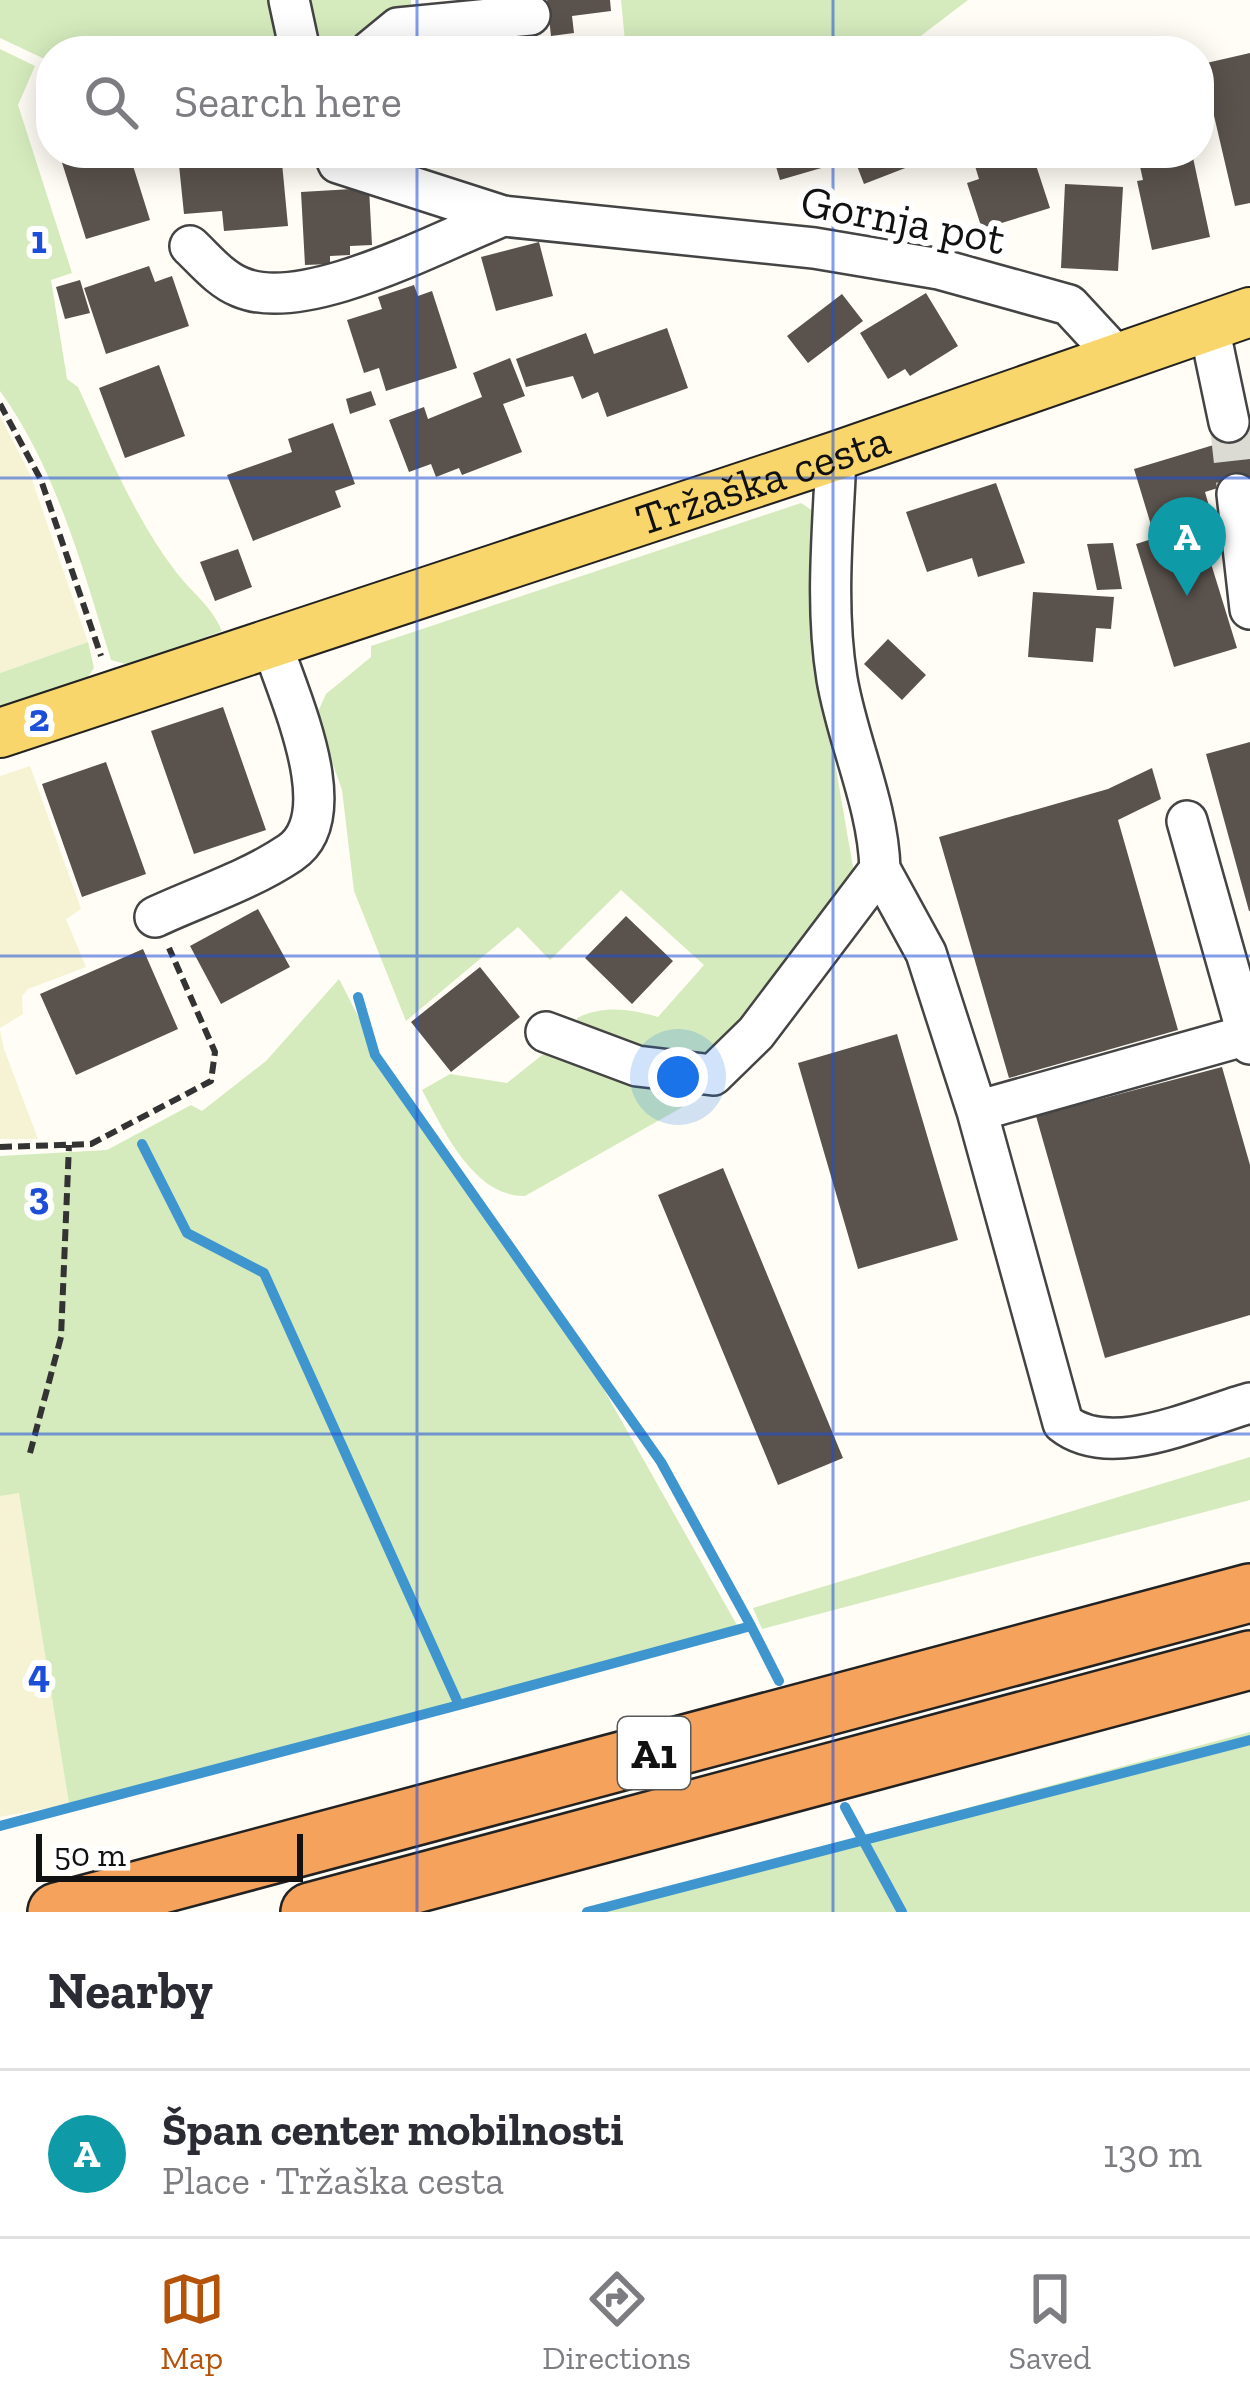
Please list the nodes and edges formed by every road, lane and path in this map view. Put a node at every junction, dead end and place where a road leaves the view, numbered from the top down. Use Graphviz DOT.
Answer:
graph roads {
  1 [pos="289,0"];
  2 [pos="530,14"];
  3 [pos="297,36"];
  4 [pos="388,36"];
  5 [pos="352,168"];
  6 [pos="401,168"];
  7 [pos="416,191"];
  8 [pos="502,216"];
  9 [pos="190,246"];
  10 [pos="1230,320"];
  11 [pos="1118,358"];
  12 [pos="0,404"];
  13 [pos="1229,422"];
  14 [pos="836,456"];
  15 [pos="1238,494"];
  16 [pos="1250,609"];
  17 [pos="272,644"];
  18 [pos="114,697"];
  19 [pos="0,733"];
  20 [pos="1186,820"];
  21 [pos="880,869"];
  22 [pos="154,917"];
  23 [pos="546,1032"];
  24 [pos="1249,1039"];
  25 [pos="977,1111"];
  26 [pos="69,1144"];
  27 [pos="0,1147"];
  28 [pos="1250,1403"];
  29 [pos="30,1453"];
  30 [pos="1250,1593"];
  31 [pos="1250,1660"];
  32 [pos="57,1912"];
  33 [pos="310,1912"];
  1 -- 3 [label="street"];
  2 -- 4 [label="street"];
  5 -- 7 [label="street, Gornja pot"];
  6 -- 7 [label="street"];
  7 -- 8 [label="street, Gornja pot"];
  8 -- 9 [label="street, Gornja pot"];
  8 -- 11 [label="street, Gornja pot"];
  10 -- 11 [label="main road, Tržaška cesta"];
  10 -- 13 [label="street"];
  11 -- 14 [label="main road, Tržaška cesta"];
  12 -- 18 [label="path"];
  14 -- 17 [label="main road, Tržaška cesta"];
  14 -- 21 [label="street"];
  15 -- 16 [label="street"];
  17 -- 18 [label="main road, Tržaška cesta"];
  17 -- 22 [label="street"];
  18 -- 19 [label="main road, Tržaška cesta"];
  20 -- 24 [label="street"];
  21 -- 23 [label="street"];
  21 -- 25 [label="street"];
  22 -- 26 [label="path"];
  24 -- 25 [label="street"];
  25 -- 28 [label="street"];
  26 -- 27 [label="path"];
  26 -- 29 [label="path"];
  30 -- 32 [label="highway, A1"];
  31 -- 33 [label="highway, A1"];
}
